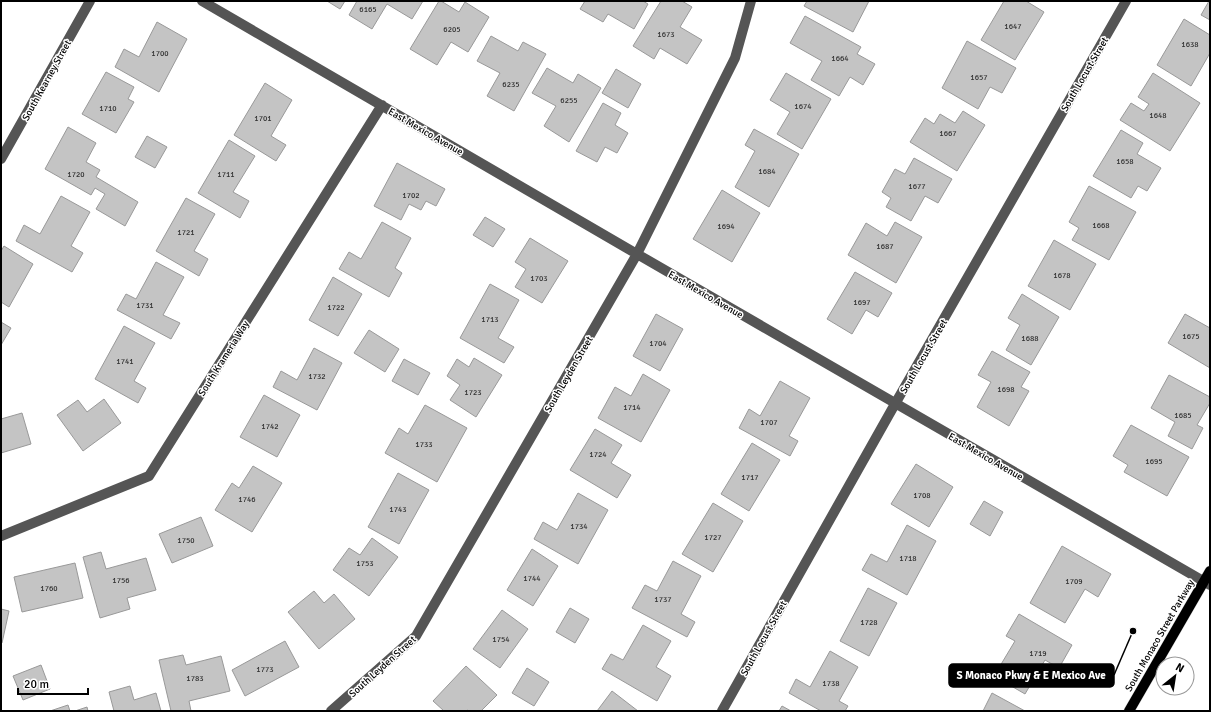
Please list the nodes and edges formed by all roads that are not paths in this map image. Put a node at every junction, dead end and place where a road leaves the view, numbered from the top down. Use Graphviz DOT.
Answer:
graph roads {
  1 [pos="90,1"];
  2 [pos="202,1"];
  3 [pos="751,1"];
  4 [pos="1126,1"];
  5 [pos="382,105"];
  6 [pos="1,159"];
  7 [pos="637,254"];
  8 [pos="896,404"];
  9 [pos="1,536"];
  10 [pos="1210,571"];
  11 [pos="1207,583"];
  12 [pos="331,711"];
  13 [pos="722,711"];
  14 [pos="1129,711"];
  1 -- 6 [label="street, South Kearney Street"];
  2 -- 5 [label="street, East Mexico Avenue"];
  3 -- 7 [label="street, South Leyden Street"];
  4 -- 8 [label="street, South Locust Street"];
  5 -- 7 [label="street, East Mexico Avenue"];
  5 -- 9 [label="street, South Krameria Way"];
  7 -- 8 [label="street, East Mexico Avenue"];
  7 -- 12 [label="street, South Leyden Street"];
  8 -- 11 [label="street, East Mexico Avenue"];
  8 -- 13 [label="street, South Locust Street"];
  10 -- 11 [label="main road, South Monaco Street Parkway"];
  11 -- 14 [label="main road, South Monaco Street Parkway"];
}
